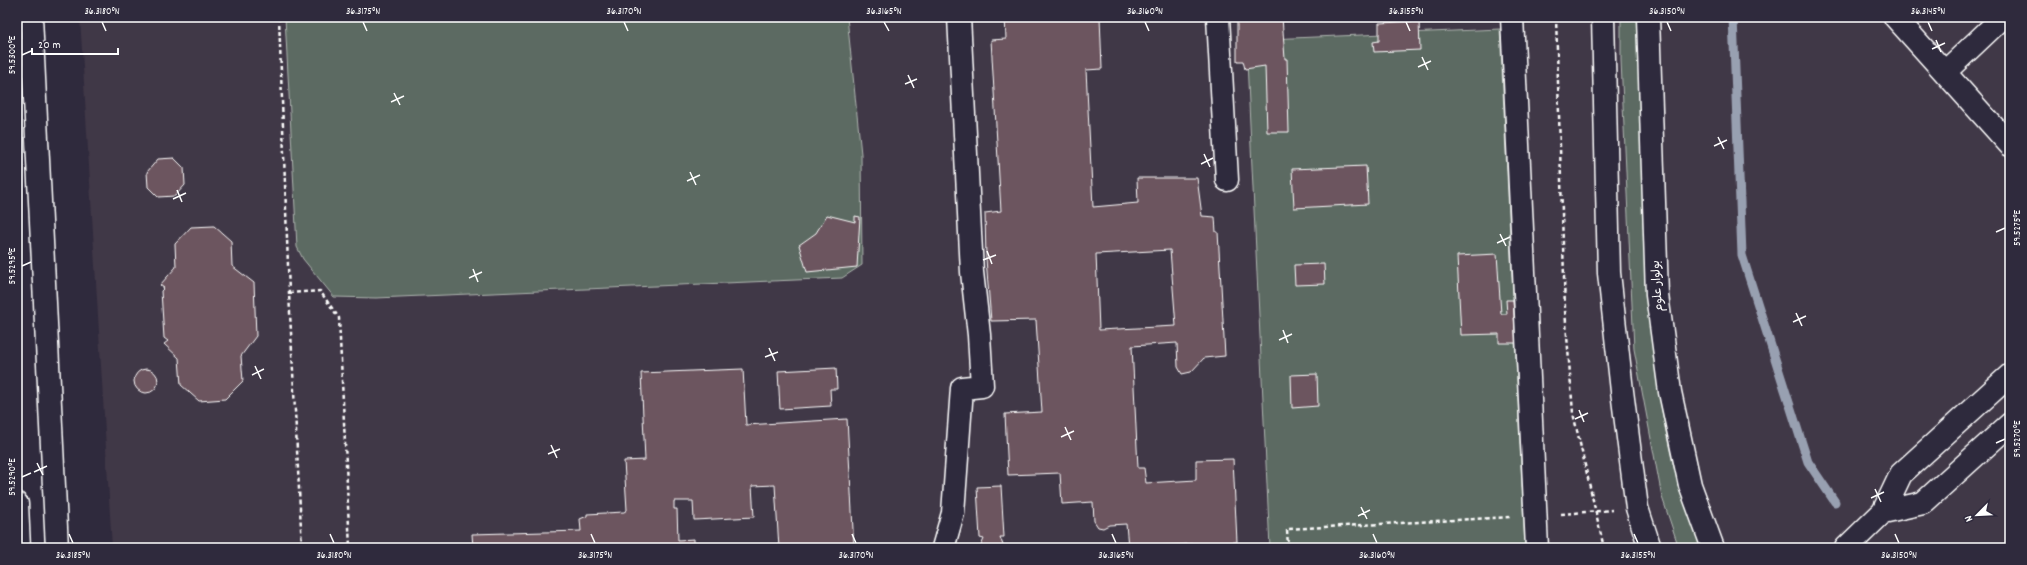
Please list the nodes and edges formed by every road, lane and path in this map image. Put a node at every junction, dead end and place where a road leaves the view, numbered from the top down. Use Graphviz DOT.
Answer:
graph roads {
  1 [pos="31,17"];
  2 [pos="279,17"];
  3 [pos="959,17"];
  4 [pos="1218,17"];
  5 [pos="1556,17"];
  6 [pos="1603,17"];
  7 [pos="1648,17"];
  8 [pos="1895,17"];
  9 [pos="2003,17"];
  10 [pos="1508,22"];
  11 [pos="1945,72"];
  12 [pos="2010,145"];
  13 [pos="1227,180"];
  14 [pos="289,293"];
  15 [pos="2010,376"];
  16 [pos="2010,424"];
  17 [pos="17,504"];
  18 [pos="1637,508"];
  19 [pos="1594,511"];
  20 [pos="1883,512"];
  21 [pos="1535,516"];
  22 [pos="19,548"];
  23 [pos="57,548"];
  24 [pos="302,548"];
  25 [pos="350,548"];
  26 [pos="943,548"];
  27 [pos="1288,548"];
  28 [pos="1537,548"];
  29 [pos="1604,548"];
  30 [pos="1650,548"];
  31 [pos="1713,548"];
  32 [pos="1846,548"];
  1 -- 23 [label="main road"];
  2 -- 14 [label="path"];
  3 -- 26 [label="main road"];
  4 -- 13 [label="main road"];
  5 -- 19 [label="path"];
  6 -- 18 [label="main road"];
  7 -- 31 [label="main road, بولوار علوم"];
  8 -- 11 [label="main road"];
  9 -- 11 [label="main road"];
  10 -- 21 [label="main road"];
  11 -- 12 [label="main road"];
  14 -- 24 [label="path"];
  14 -- 25 [label="path"];
  15 -- 20 [label="main road"];
  16 -- 20 [label="main road"];
  17 -- 22 [label="main road"];
  18 -- 19 [label="path"];
  18 -- 30 [label="main road"];
  19 -- 21 [label="path"];
  19 -- 29 [label="path"];
  20 -- 32 [label="main road"];
  21 -- 27 [label="path"];
  21 -- 28 [label="main road"];
}
